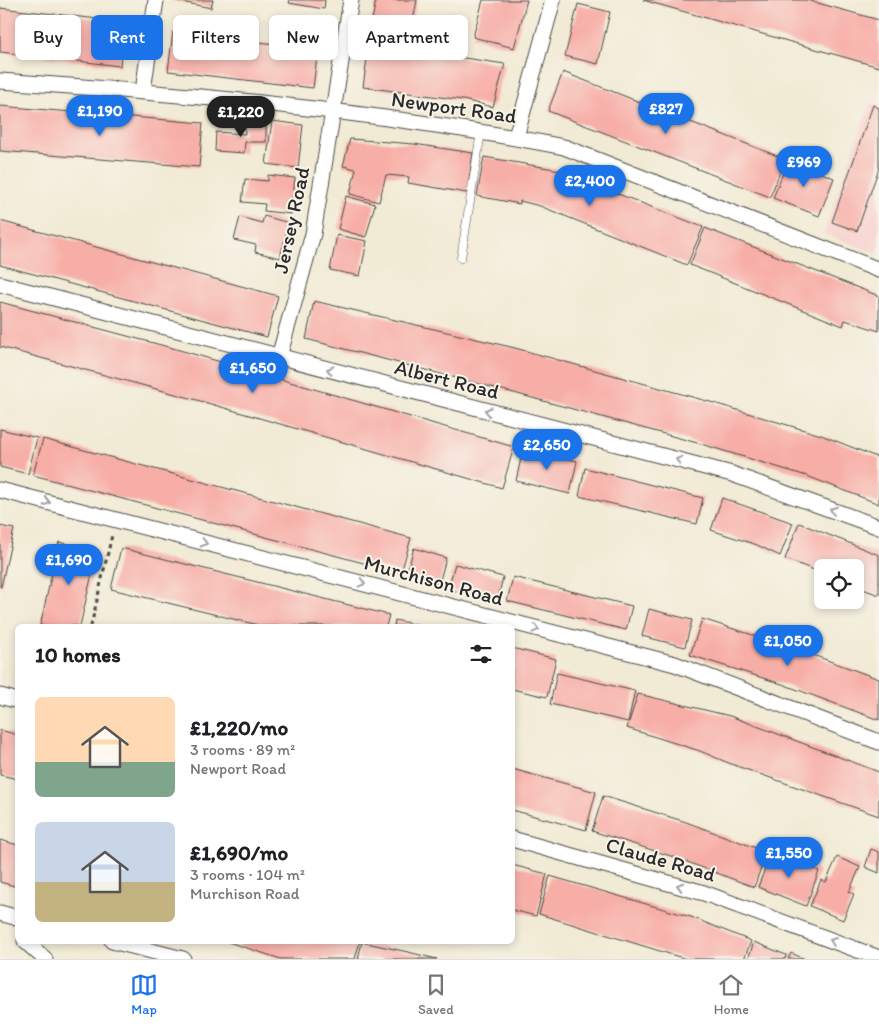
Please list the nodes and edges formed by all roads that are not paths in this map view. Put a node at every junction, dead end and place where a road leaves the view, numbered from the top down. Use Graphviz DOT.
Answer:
graph roads {
  1 [pos="156,0"];
  2 [pos="351,0"];
  3 [pos="553,0"];
  4 [pos="0,81"];
  5 [pos="143,91"];
  6 [pos="333,111"];
  7 [pos="481,132"];
  8 [pos="516,137"];
  9 [pos="461,258"];
  10 [pos="879,270"];
  11 [pos="0,284"];
  12 [pos="279,358"];
  13 [pos="0,490"];
  14 [pos="879,527"];
  15 [pos="0,696"];
  16 [pos="15,700"];
  17 [pos="879,742"];
  18 [pos="515,840"];
  19 [pos="0,913"];
  20 [pos="15,918"];
  21 [pos="28,944"];
  22 [pos="124,944"];
  23 [pos="879,958"];
  24 [pos="45,959"];
  25 [pos="183,959"];
  1 -- 5 [label="street"];
  2 -- 6 [label="street, Jersey Road"];
  3 -- 8 [label="street"];
  4 -- 5 [label="street, Newport Road"];
  5 -- 6 [label="street, Newport Road"];
  6 -- 7 [label="street, Newport Road"];
  6 -- 12 [label="street, Jersey Road"];
  7 -- 8 [label="street, Newport Road"];
  7 -- 9 [label="lane"];
  8 -- 10 [label="street, Newport Road"];
  11 -- 12 [label="street, Albert Road"];
  14 -- 12 [label="street, Albert Road, one-way"];
  13 -- 17 [label="street, Murchison Road, one-way"];
  15 -- 16 [label="street"];
  23 -- 18 [label="street, Claude Road, one-way"];
  19 -- 20 [label="street"];
  21 -- 24 [label="street"];
  22 -- 25 [label="street"];
}
